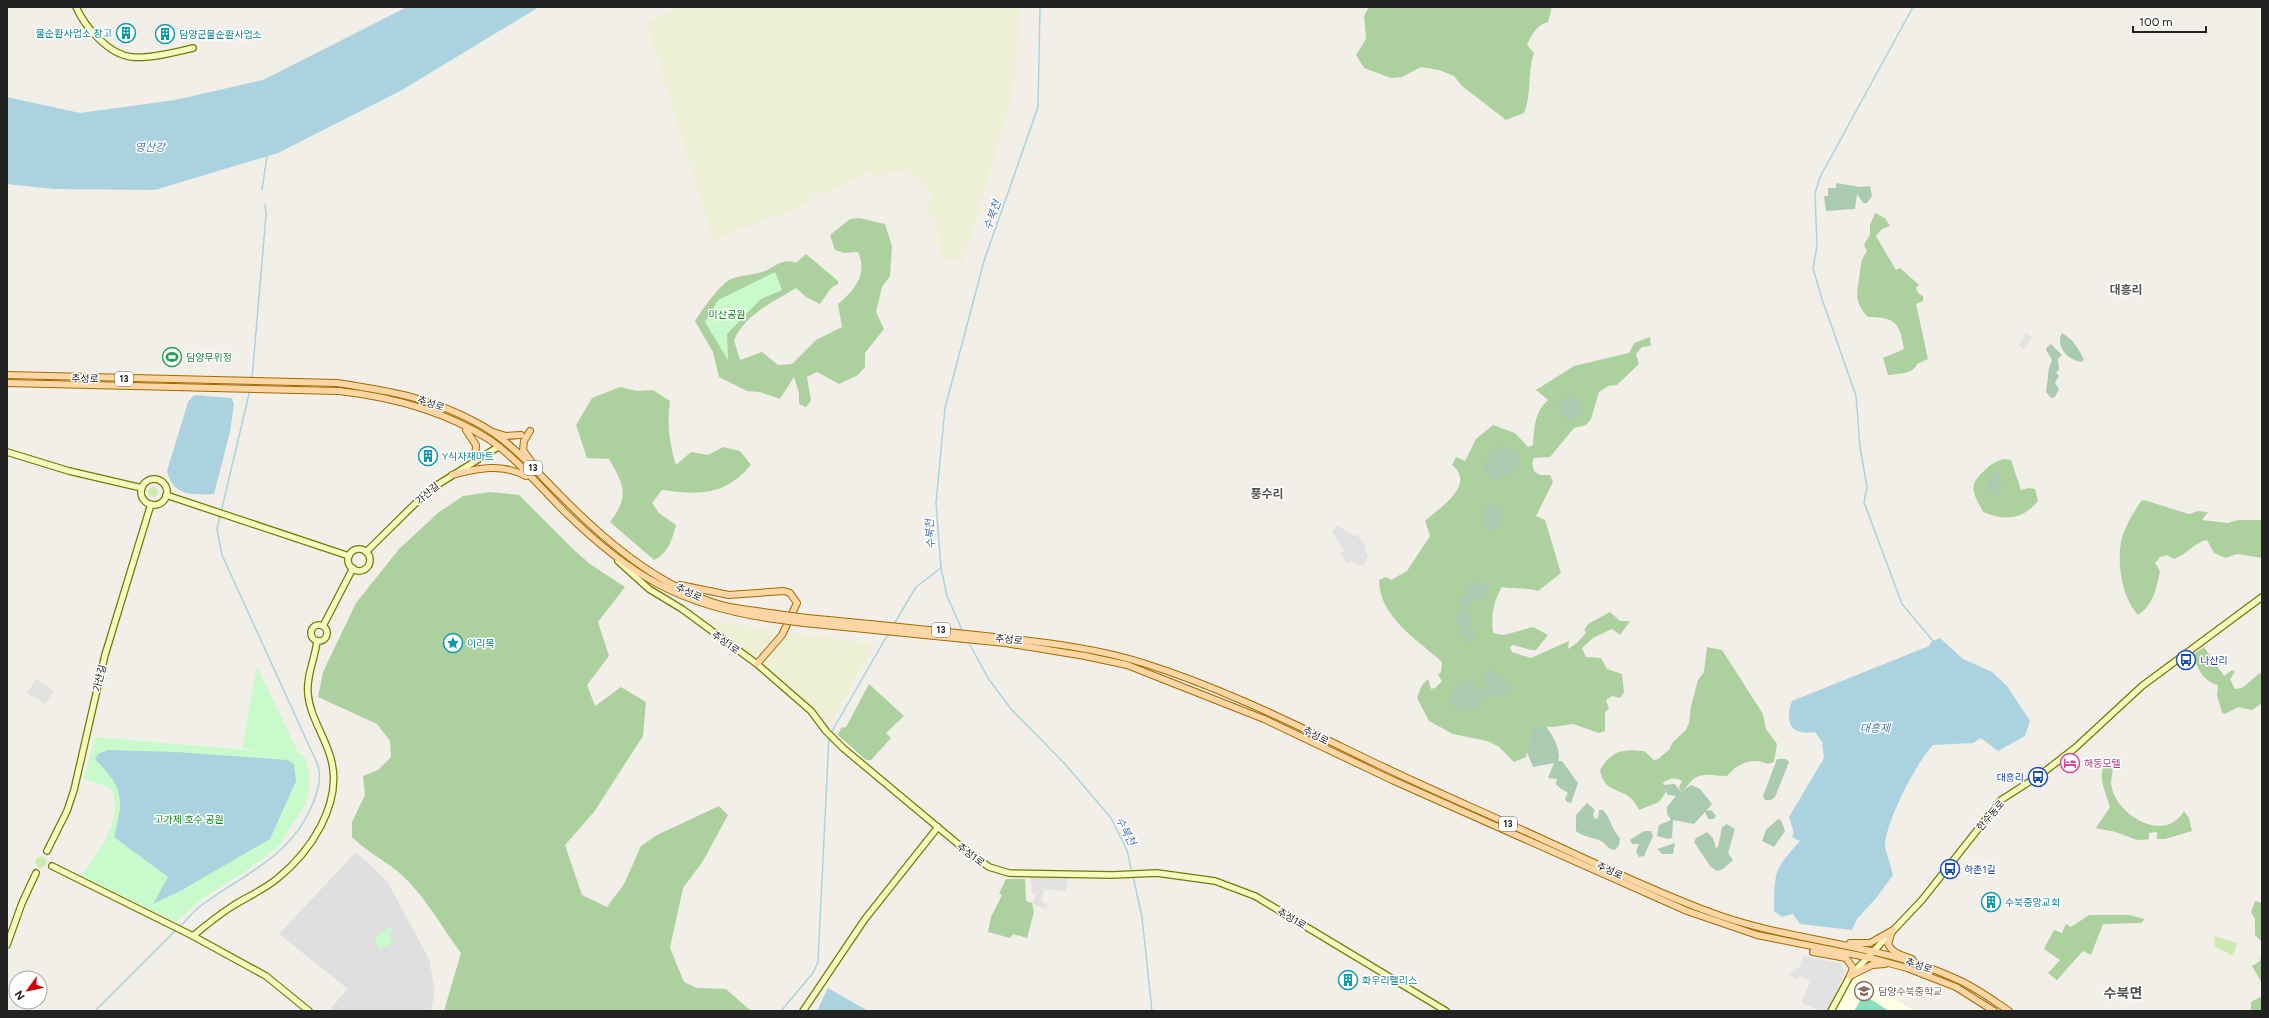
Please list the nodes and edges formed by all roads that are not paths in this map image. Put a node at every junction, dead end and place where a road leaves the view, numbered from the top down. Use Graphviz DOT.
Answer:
graph roads {
  1 [pos="76,7"];
  2 [pos="193,48"];
  3 [pos="7,375"];
  4 [pos="7,382"];
  5 [pos="241,384"];
  6 [pos="263,385"];
  7 [pos="462,426"];
  8 [pos="530,431"];
  9 [pos="490,432"];
  10 [pos="521,435"];
  11 [pos="498,447"];
  12 [pos="7,452"];
  13 [pos="475,461"];
  14 [pos="537,472"];
  15 [pos="452,474"];
  16 [pos="535,481"];
  17 [pos="142,488"];
  18 [pos="166,495"];
  19 [pos="151,504"];
  20 [pos="366,552"];
  21 [pos="612,555"];
  22 [pos="349,556"];
  23 [pos="353,568"];
  24 [pos="668,582"];
  25 [pos="2262,597"];
  26 [pos="776,616"];
  27 [pos="323,626"];
  28 [pos="317,641"];
  29 [pos="1005,641"];
  30 [pos="757,664"];
  31 [pos="938,828"];
  32 [pos="47,851"];
  33 [pos="52,866"];
  34 [pos="36,873"];
  35 [pos="1893,930"];
  36 [pos="1776,933"];
  37 [pos="190,934"];
  38 [pos="1757,935"];
  39 [pos="7,945"];
  40 [pos="1872,951"];
  41 [pos="1866,957"];
  42 [pos="1895,965"];
  43 [pos="1850,976"];
  44 [pos="1953,977"];
  45 [pos="309,1011"];
  46 [pos="803,1011"];
  47 [pos="1446,1011"];
  48 [pos="1831,1011"];
  49 [pos="1994,1011"];
  50 [pos="2009,1011"];
  1 -- 2 [label="street"];
  3 -- 5 [label="main road, 추성로 / 13"];
  4 -- 5 [label="main road, 추성로 / 13"];
  5 -- 6 [label="main road, 추성로 / 13"];
  6 -- 7 [label="main road, 추성로 / 13"];
  6 -- 9 [label="main road, 추성로 / 13"];
  7 -- 11 [label="main road, 추성로 / 13"];
  7 -- 13 [label="main road"];
  8 -- 14 [label="main road"];
  9 -- 10 [label="main road"];
  9 -- 14 [label="main road, 추성로 / 13"];
  11 -- 13 [label="street, 가산길"];
  11 -- 16 [label="main road, 추성로 / 13"];
  12 -- 17 [label="street"];
  13 -- 15 [label="street, 가산길"];
  14 -- 24 [label="main road, 추성로 / 13"];
  15 -- 16 [label="main road"];
  15 -- 20 [label="street, 가산길"];
  16 -- 21 [label="main road, 추성로 / 13"];
  17 -- 18 [label="street"];
  17 -- 19 [label="street"];
  18 -- 19 [label="street"];
  18 -- 22 [label="street"];
  19 -- 32 [label="street, 가산길"];
  20 -- 22 [label="street"];
  20 -- 23 [label="street"];
  21 -- 26 [label="main road, 추성로 / 13"];
  21 -- 30 [label="street, 추성1로"];
  22 -- 23 [label="street"];
  23 -- 27 [label="street"];
  24 -- 26 [label="main road, 추성로 / 13"];
  24 -- 30 [label="main road"];
  25 -- 35 [label="street, 한수동로"];
  26 -- 29 [label="main road, 추성로 / 13, bridge"];
  27 -- 28 [label="street"];
  27 -- 28 [label="street"];
  28 -- 37 [label="street"];
  29 -- 36 [label="main road, 추성로 / 13"];
  29 -- 38 [label="main road, 추성로 / 13"];
  30 -- 31 [label="street, 추성1로"];
  31 -- 46 [label="street"];
  31 -- 47 [label="street, 추성1로"];
  33 -- 37 [label="street"];
  34 -- 39 [label="street"];
  35 -- 36 [label="main road"];
  35 -- 40 [label="street, 한수동로"];
  35 -- 44 [label="main road"];
  36 -- 40 [label="main road, 추성로 / 13"];
  37 -- 45 [label="street"];
  38 -- 41 [label="main road, 추성로 / 13"];
  38 -- 43 [label="main road"];
  40 -- 41 [label="street, 한수동로"];
  40 -- 44 [label="main road, 추성로 / 13"];
  41 -- 42 [label="main road, 추성로 / 13"];
  41 -- 43 [label="street, 한수동로"];
  42 -- 43 [label="main road"];
  42 -- 49 [label="main road, 추성로 / 13"];
  43 -- 48 [label="street, 한수동로"];
  44 -- 50 [label="main road, 추성로 / 13"];
}
